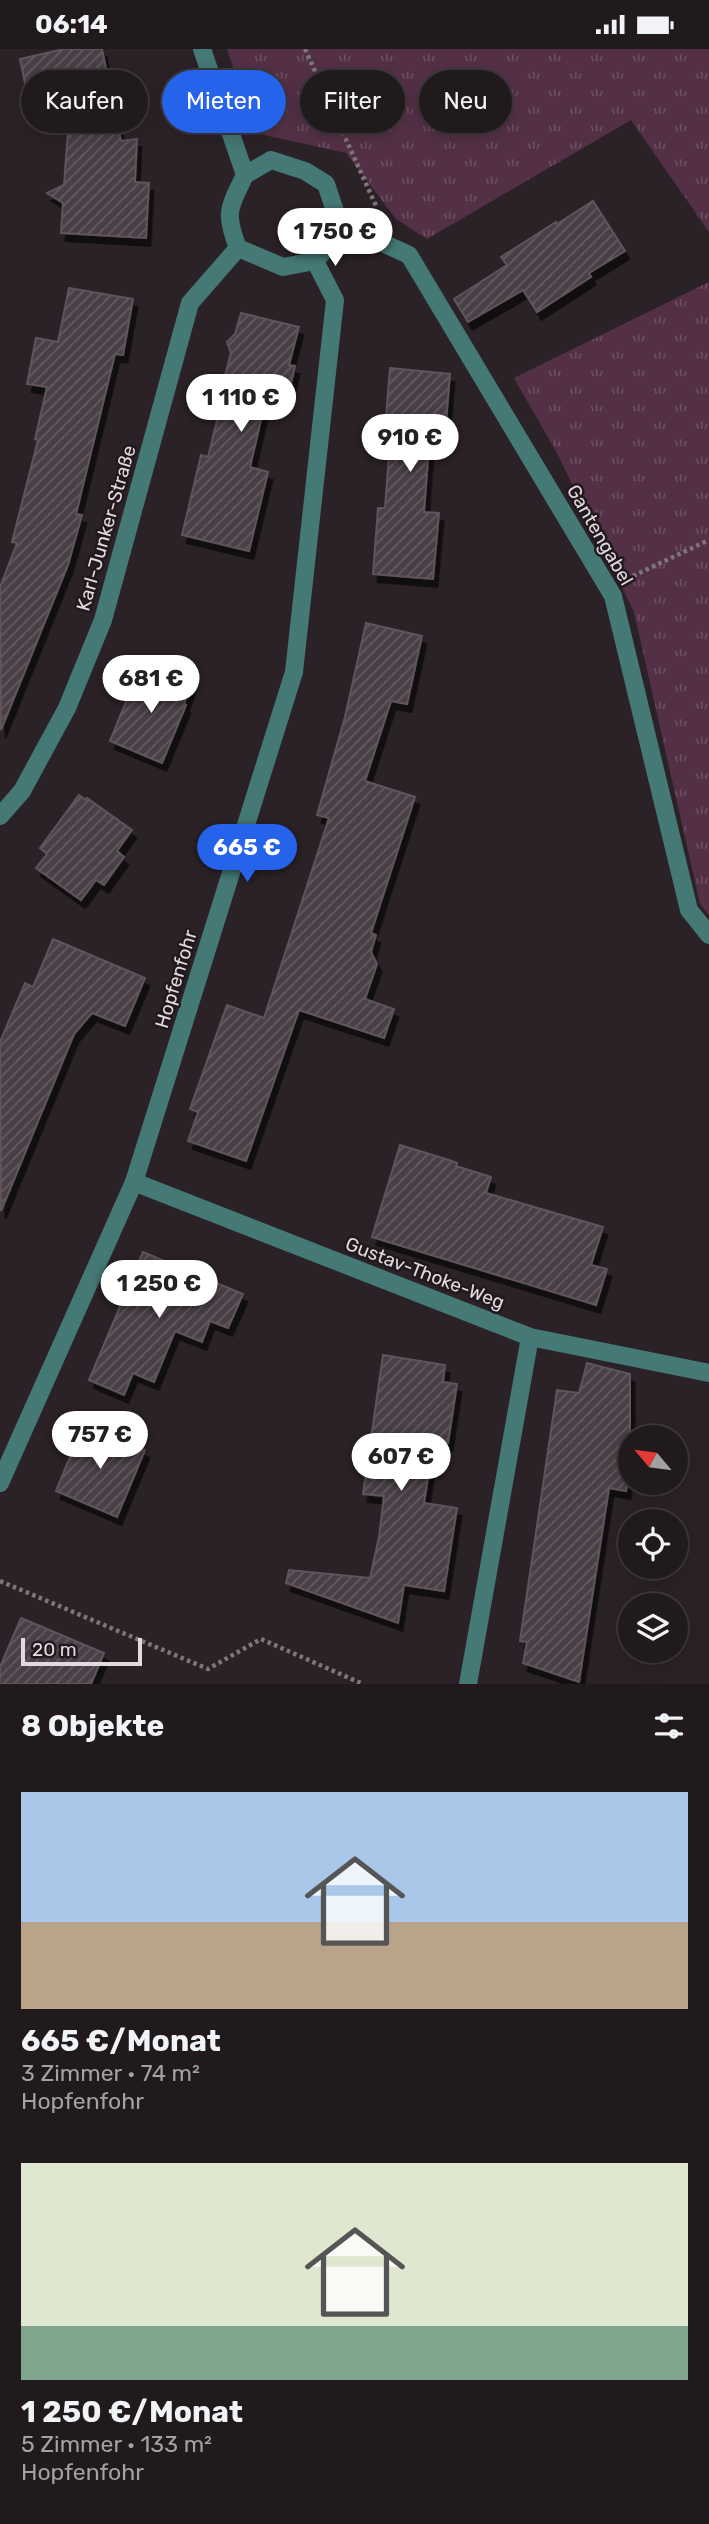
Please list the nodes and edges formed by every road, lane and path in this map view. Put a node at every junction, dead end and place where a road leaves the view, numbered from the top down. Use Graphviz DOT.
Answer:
graph roads {
  1 [pos="202,49"];
  2 [pos="305,49"];
  3 [pos="245,175"];
  4 [pos="339,223"];
  5 [pos="394,247"];
  6 [pos="238,248"];
  7 [pos="315,261"];
  8 [pos="709,540"];
  9 [pos="613,596"];
  10 [pos="0,817"];
  11 [pos="709,935"];
  12 [pos="134,1182"];
  13 [pos="530,1337"];
  14 [pos="709,1373"];
  15 [pos="0,1483"];
  16 [pos="0,1581"];
  17 [pos="363,1684"];
  18 [pos="468,1684"];
  1 -- 3 [label="street"];
  2 -- 5 [label="path"];
  3 -- 4 [label="street"];
  3 -- 6 [label="street"];
  4 -- 5 [label="street, Gantengabel"];
  4 -- 7 [label="street"];
  5 -- 9 [label="street, Gantengabel"];
  6 -- 7 [label="street"];
  6 -- 10 [label="street, Karl-Junker-Straße"];
  7 -- 12 [label="street, Hopfenfohr"];
  8 -- 9 [label="path"];
  9 -- 11 [label="street, Gantengabel"];
  12 -- 13 [label="street, Gustav-Thoke-Weg"];
  12 -- 15 [label="street, Hopfenfohr"];
  13 -- 14 [label="street, Gustav-Thoke-Weg"];
  13 -- 18 [label="street"];
  16 -- 17 [label="path"];
}
